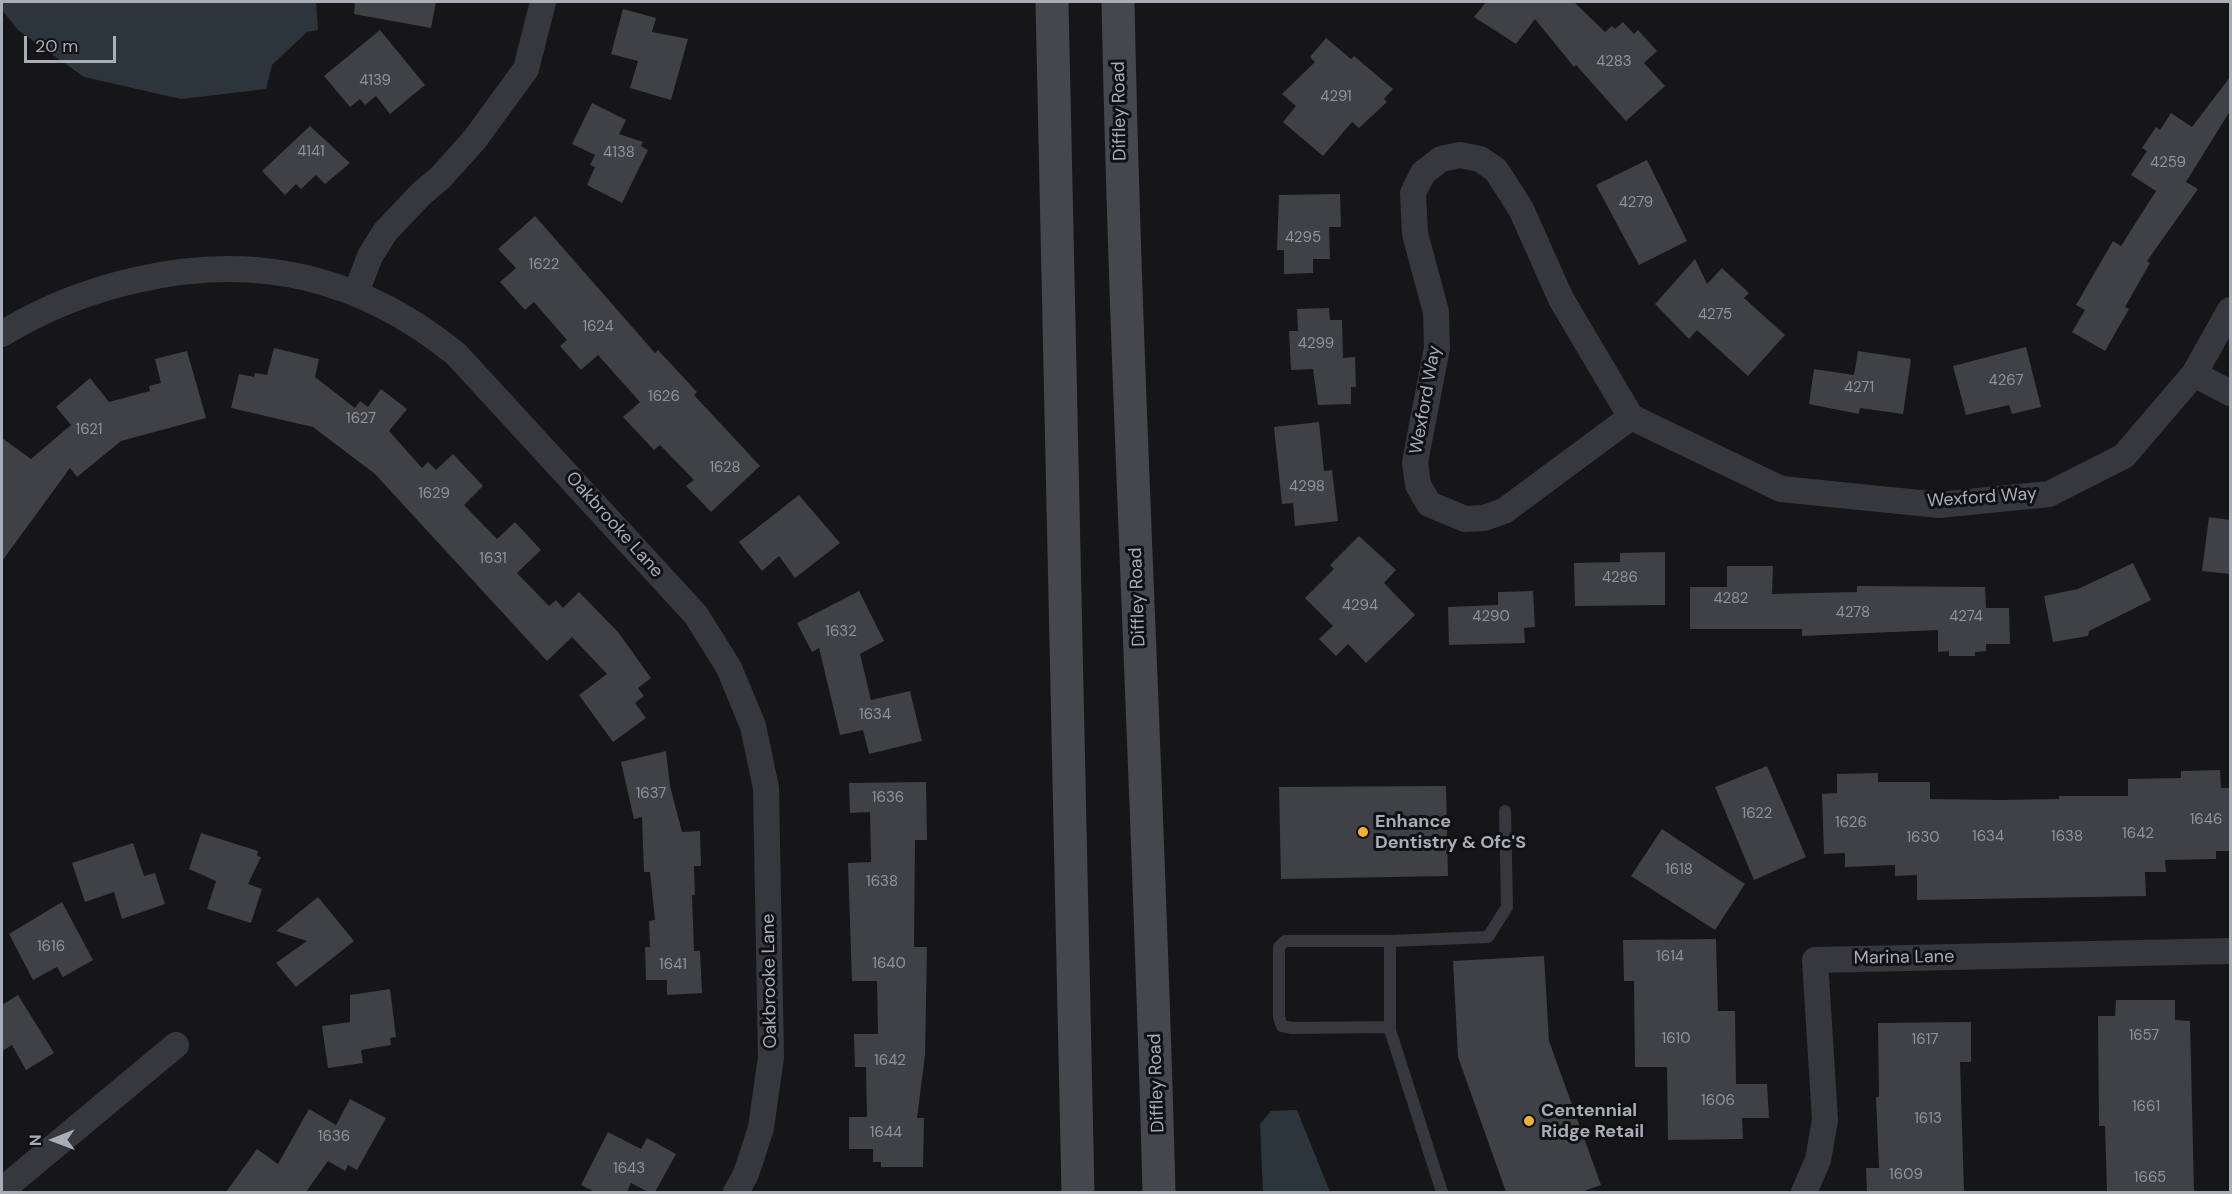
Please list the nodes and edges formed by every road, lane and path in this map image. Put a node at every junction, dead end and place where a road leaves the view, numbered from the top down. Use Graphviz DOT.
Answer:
graph roads {
  1 [pos="543,2"];
  2 [pos="1052,2"];
  3 [pos="1118,2"];
  4 [pos="356,293"];
  5 [pos="2230,310"];
  6 [pos="2,334"];
  7 [pos="2194,374"];
  8 [pos="2230,393"];
  9 [pos="1631,417"];
  10 [pos="1505,811"];
  11 [pos="1390,941"];
  12 [pos="2230,951"];
  13 [pos="1390,1027"];
  14 [pos="176,1045"];
  15 [pos="2,1190"];
  16 [pos="736,1192"];
  17 [pos="1078,1192"];
  18 [pos="1160,1192"];
  19 [pos="1442,1192"];
  20 [pos="1804,1192"];
  1 -- 4 [label="street"];
  2 -- 17 [label="main road"];
  3 -- 18 [label="main road, Diffley Road"];
  4 -- 6 [label="street, Oakbrooke Lane"];
  4 -- 16 [label="street, Oakbrooke Lane"];
  5 -- 7 [label="street, Wexford Way"];
  7 -- 8 [label="street"];
  7 -- 9 [label="street, Wexford Way"];
  9 -- 9 [label="street, Wexford Way"];
  10 -- 11 [label="lane"];
  11 -- 13 [label="lane"];
  11 -- 13 [label="lane"];
  12 -- 20 [label="street, Marina Lane"];
  13 -- 19 [label="lane"];
  14 -- 15 [label="street"];
}
